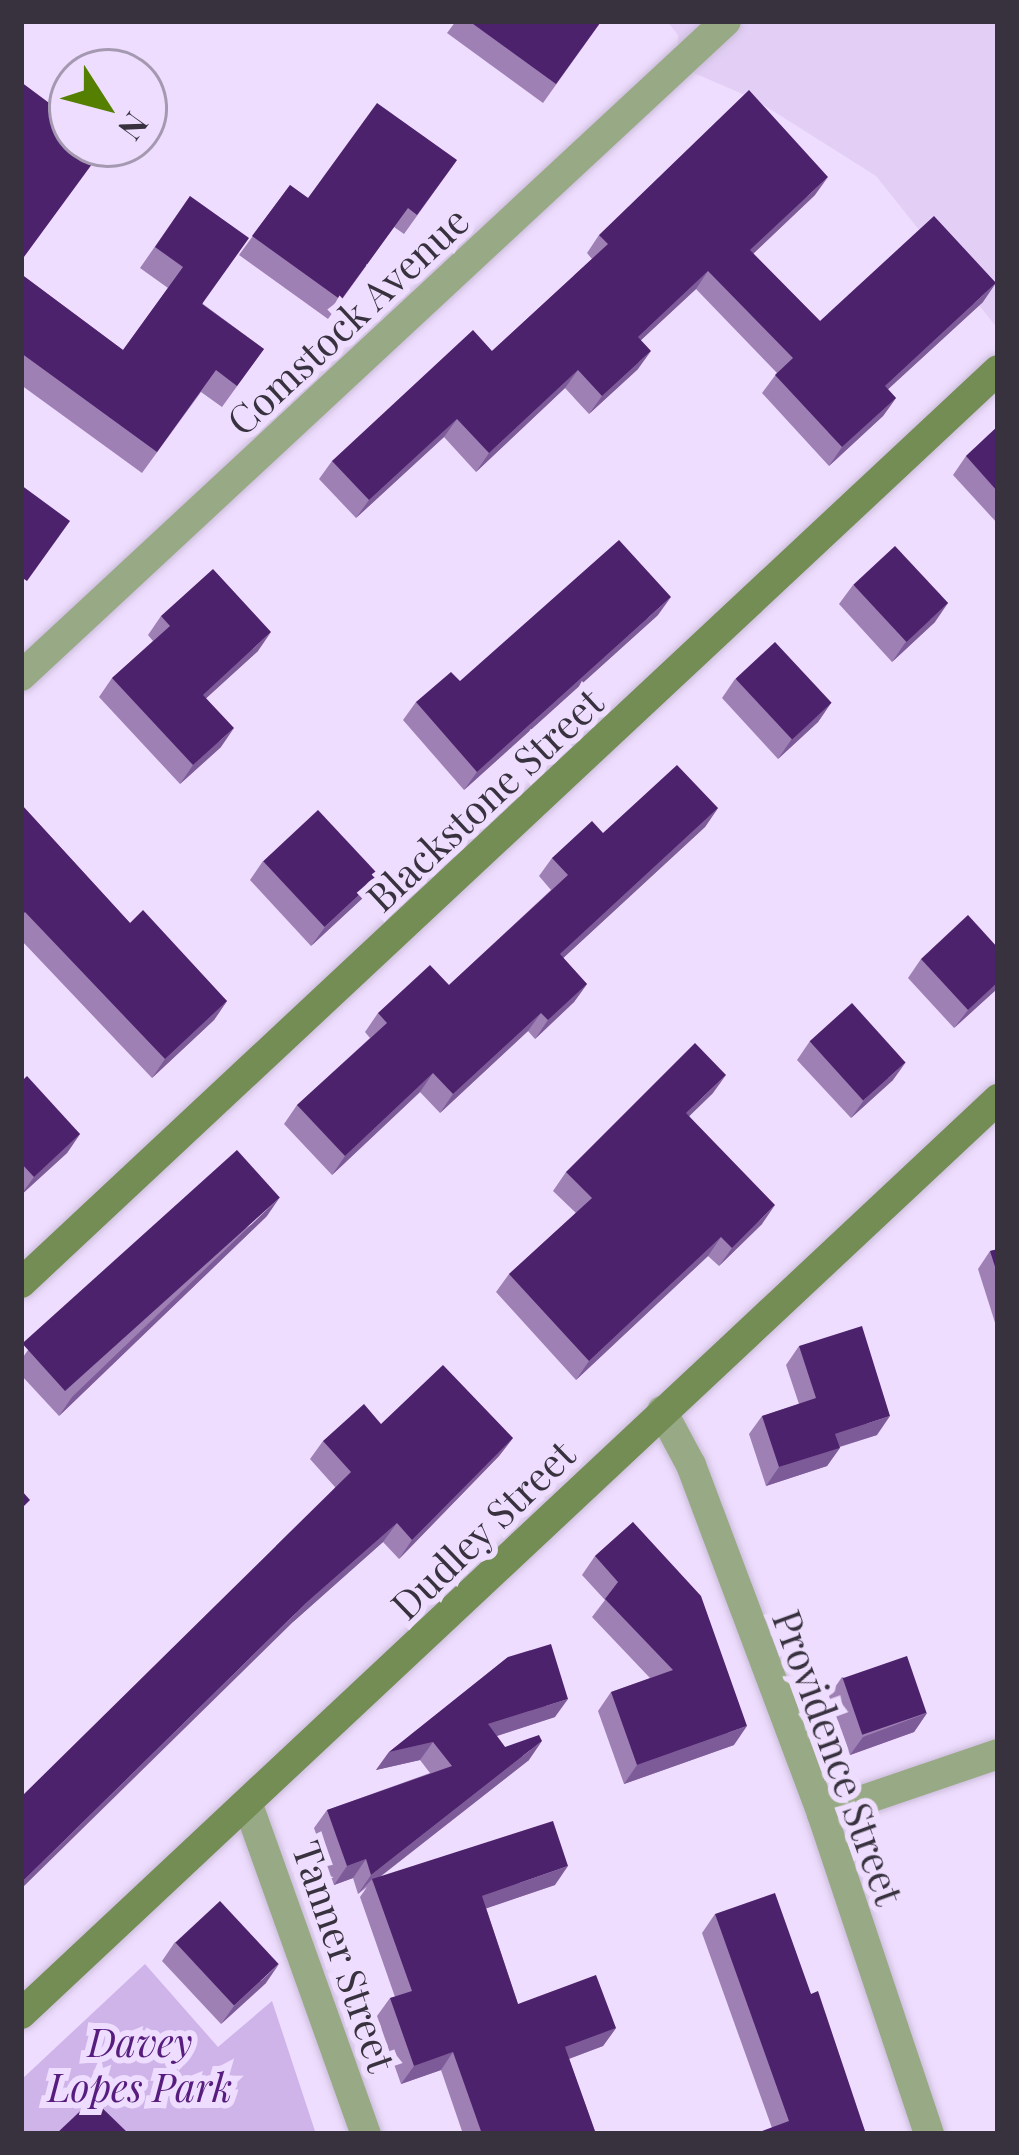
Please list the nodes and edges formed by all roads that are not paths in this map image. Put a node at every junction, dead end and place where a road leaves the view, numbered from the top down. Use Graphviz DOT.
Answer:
graph roads {
  1 [pos="726,21"];
  2 [pos="998,370"];
  3 [pos="21,676"];
  4 [pos="998,1099"];
  5 [pos="21,1283"];
  6 [pos="662,1411"];
  7 [pos="998,1754"];
  8 [pos="248,1805"];
  9 [pos="822,1814"];
  10 [pos="21,2014"];
  11 [pos="366,2134"];
  12 [pos="929,2134"];
  1 -- 3 [label="street, Comstock Avenue"];
  2 -- 5 [label="street, Blackstone Street"];
  4 -- 6 [label="street, Dudley Street"];
  6 -- 8 [label="street, Dudley Street"];
  6 -- 9 [label="street, Providence Street"];
  7 -- 9 [label="street"];
  8 -- 10 [label="street, Dudley Street"];
  8 -- 11 [label="street, Tanner Street"];
  9 -- 12 [label="street, Providence Street"];
}
